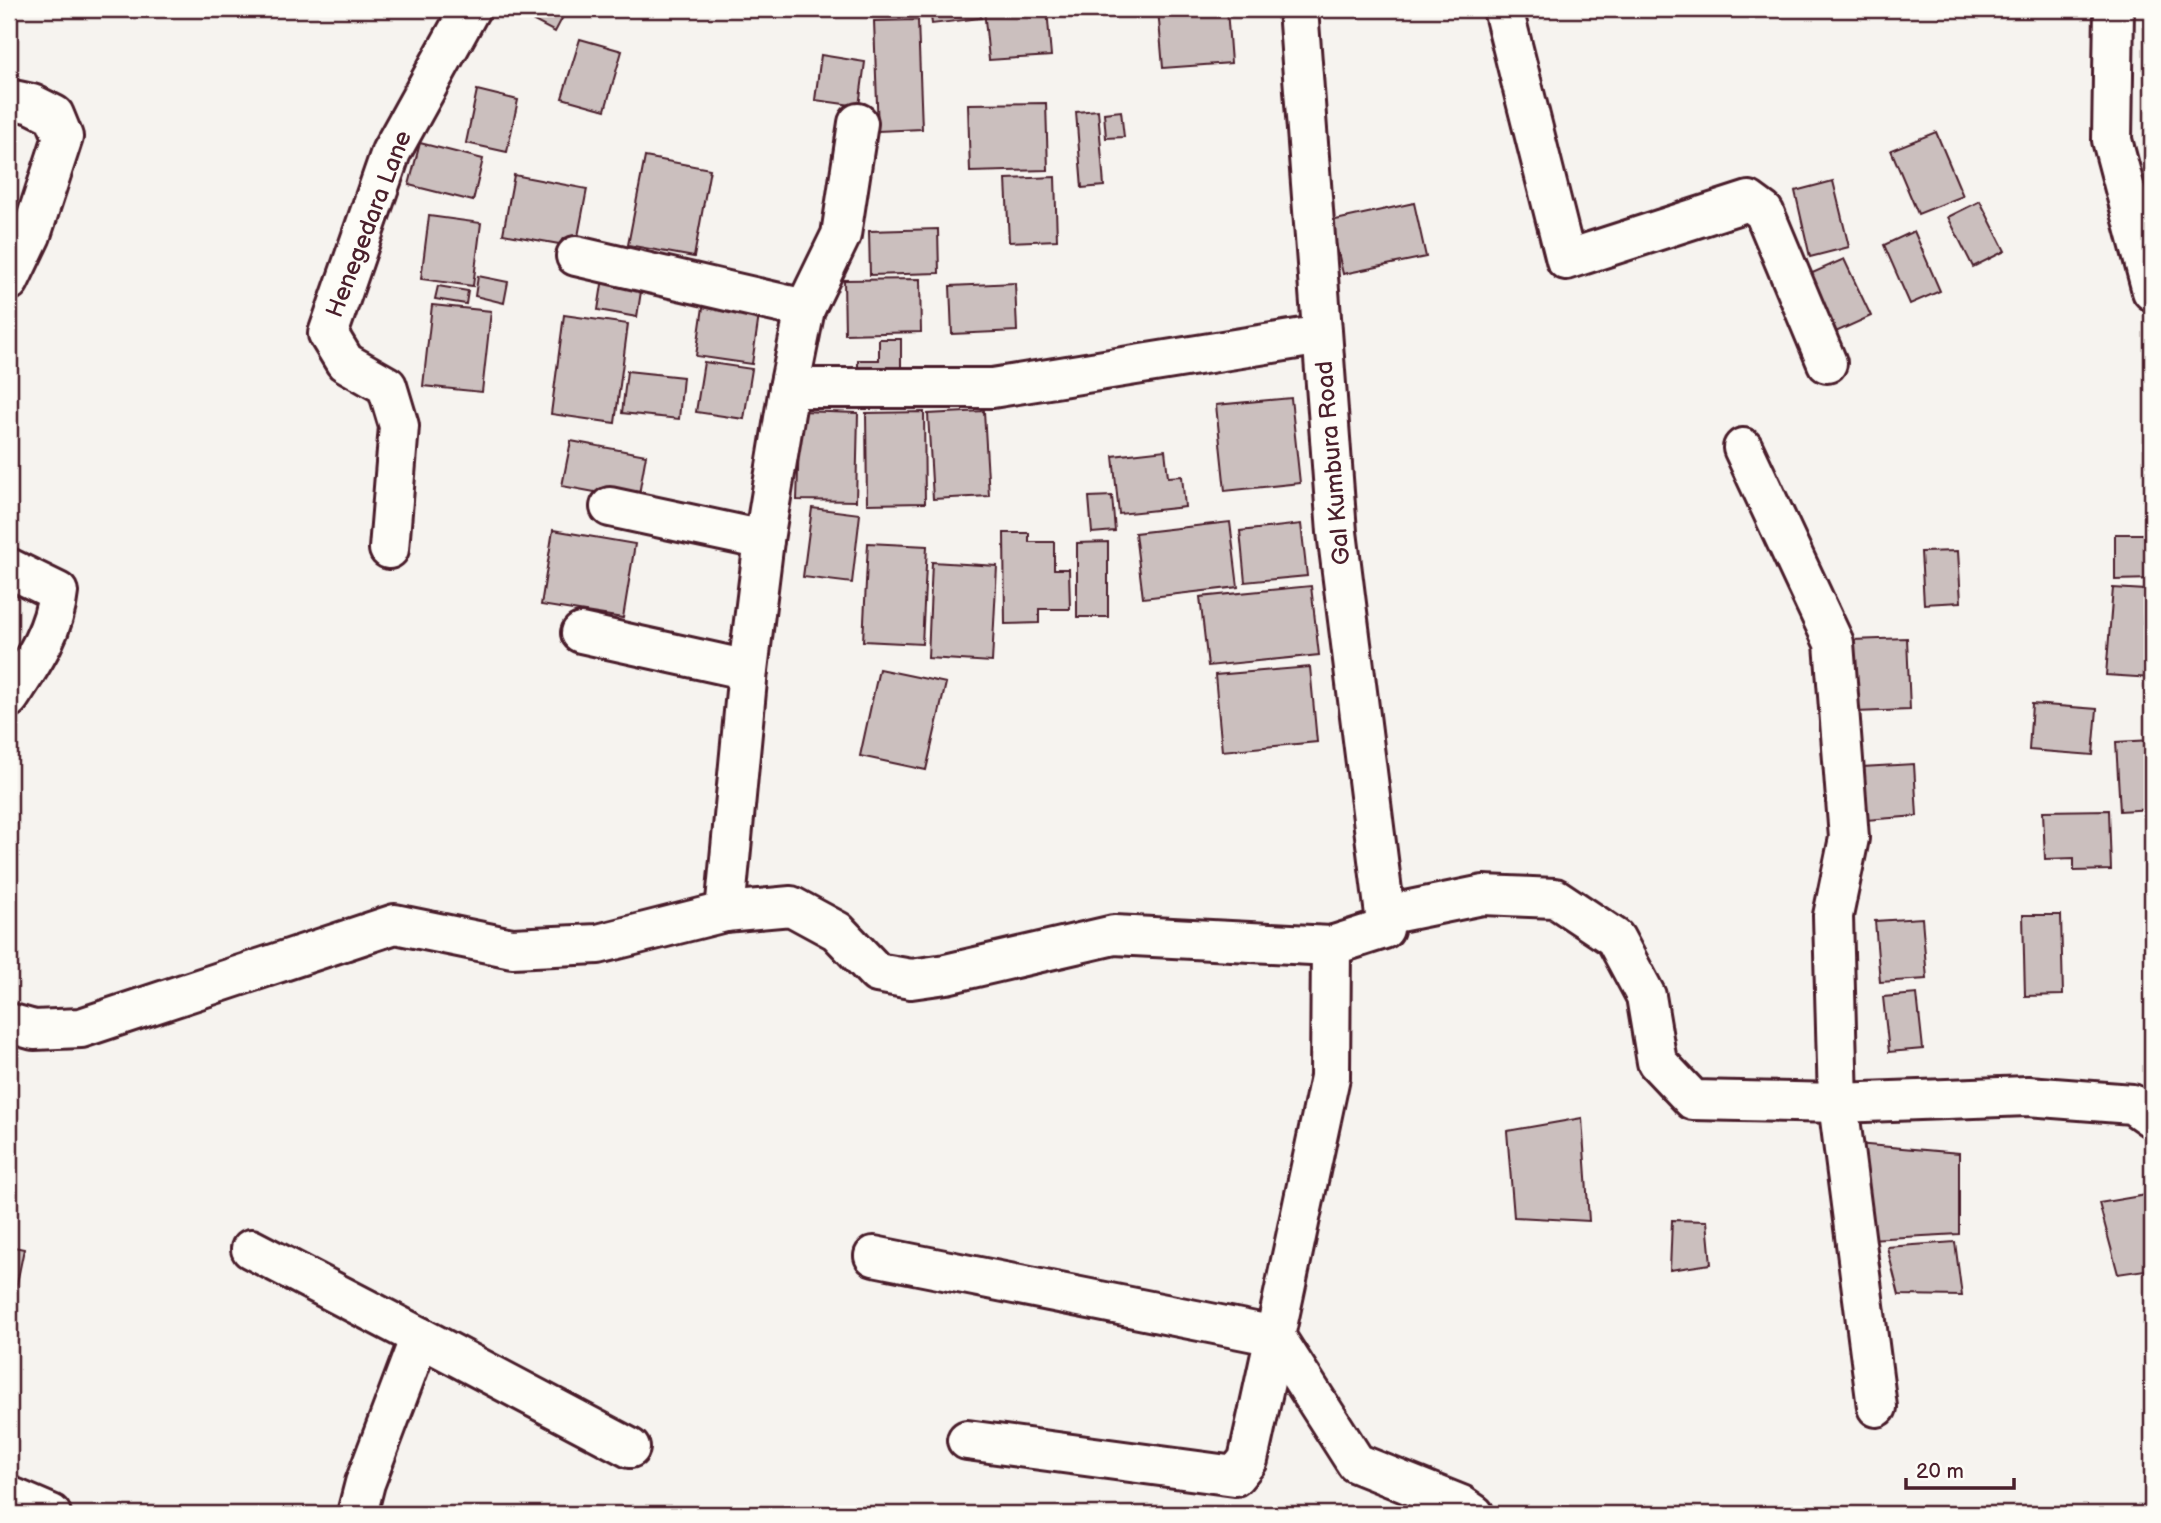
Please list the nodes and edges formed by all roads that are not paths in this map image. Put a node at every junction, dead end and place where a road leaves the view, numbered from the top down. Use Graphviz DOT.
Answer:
graph roads {
  1 [pos="470,9"];
  2 [pos="1298,9"];
  3 [pos="1503,9"];
  4 [pos="2114,9"];
  5 [pos="9,99"];
  6 [pos="858,123"];
  7 [pos="576,256"];
  8 [pos="9,282"];
  9 [pos="2152,291"];
  10 [pos="805,309"];
  11 [pos="1322,335"];
  12 [pos="1827,363"];
  13 [pos="789,388"];
  14 [pos="1743,448"];
  15 [pos="610,507"];
  16 [pos="764,540"];
  17 [pos="389,549"];
  18 [pos="9,568"];
  19 [pos="581,633"];
  20 [pos="748,670"];
  21 [pos="9,698"];
  22 [pos="725,912"];
  23 [pos="1385,915"];
  24 [pos="1331,946"];
  25 [pos="9,1023"];
  26 [pos="1838,1103"];
  27 [pos="2152,1118"];
  28 [pos="251,1249"];
  29 [pos="874,1256"];
  30 [pos="1275,1336"];
  31 [pos="420,1337"];
  32 [pos="1877,1406"];
  33 [pos="967,1440"];
  34 [pos="630,1448"];
  35 [pos="9,1496"];
  36 [pos="51,1514"];
  37 [pos="357,1514"];
  38 [pos="1474,1514"];
  1 -- 17 [label="street, Henegedara Lane"];
  2 -- 11 [label="street, Gal Kumbura Road"];
  3 -- 12 [label="street"];
  4 -- 9 [label="street"];
  5 -- 8 [label="street"];
  6 -- 10 [label="street"];
  7 -- 10 [label="street"];
  10 -- 13 [label="street"];
  11 -- 13 [label="street"];
  11 -- 23 [label="street, Gal Kumbura Road"];
  13 -- 16 [label="street"];
  14 -- 26 [label="street"];
  15 -- 16 [label="street"];
  16 -- 20 [label="street"];
  18 -- 21 [label="street"];
  19 -- 20 [label="street"];
  20 -- 22 [label="street"];
  22 -- 24 [label="street"];
  22 -- 25 [label="street"];
  23 -- 24 [label="street"];
  23 -- 26 [label="street"];
  24 -- 30 [label="street"];
  26 -- 27 [label="street"];
  26 -- 32 [label="street"];
  28 -- 31 [label="street"];
  29 -- 30 [label="street"];
  30 -- 33 [label="street"];
  30 -- 38 [label="street"];
  31 -- 34 [label="street"];
  31 -- 37 [label="street"];
  35 -- 36 [label="street"];
}
